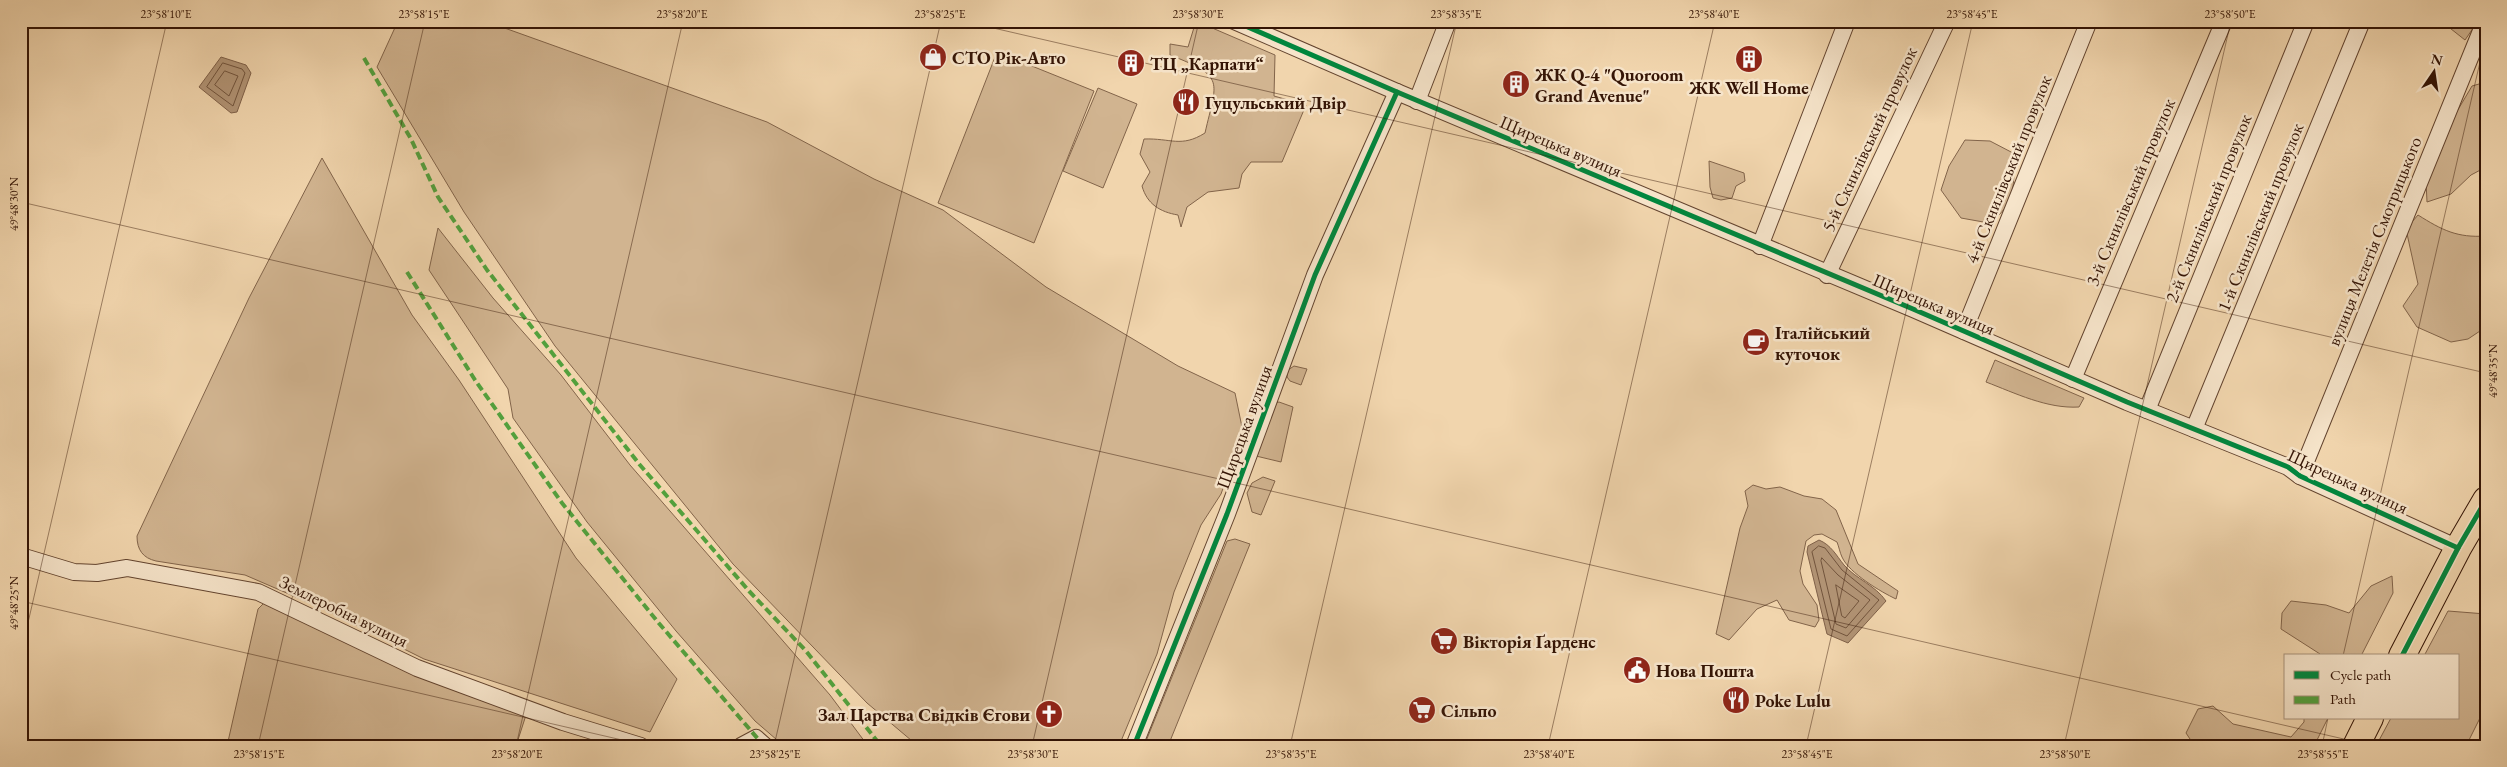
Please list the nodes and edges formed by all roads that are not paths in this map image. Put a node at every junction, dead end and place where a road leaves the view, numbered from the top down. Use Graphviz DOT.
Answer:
graph roads {
  1 [pos="1234,21"];
  2 [pos="1448,21"];
  3 [pos="1847,21"];
  4 [pos="1947,21"];
  5 [pos="2089,21"];
  6 [pos="2224,21"];
  7 [pos="2306,21"];
  8 [pos="2362,21"];
  9 [pos="2485,21"];
  10 [pos="1397,92"];
  11 [pos="1417,101"];
  12 [pos="1760,246"];
  13 [pos="1827,274"];
  14 [pos="1964,331"];
  15 [pos="2073,379"];
  16 [pos="2147,410"];
  17 [pos="2194,429"];
  18 [pos="2300,476"];
  19 [pos="2486,500"];
  20 [pos="2458,548"];
  21 [pos="21,556"];
  22 [pos="2403,654"];
  23 [pos="2369,720"];
  24 [pos="641,746"];
  25 [pos="741,746"];
  26 [pos="765,746"];
  27 [pos="1134,746"];
  28 [pos="2356,746"];
  1 -- 10 [label="street, Щирецька вулиця"];
  2 -- 11 [label="street"];
  3 -- 12 [label="street"];
  4 -- 13 [label="street, 5-й Скнилівський провулок"];
  5 -- 14 [label="street, 4-й Скнилівський провулок"];
  6 -- 15 [label="street, 3-й Скнилівський провулок"];
  7 -- 16 [label="street, 2-й Скнилівський провулок"];
  8 -- 17 [label="street, 1-й Скнилівський провулок"];
  9 -- 18 [label="street, вулиця Мелетія Смотрицького"];
  10 -- 11 [label="street, Щирецька вулиця"];
  10 -- 27 [label="street, Щирецька вулиця"];
  11 -- 12 [label="street, Щирецька вулиця"];
  12 -- 13 [label="street, Щирецька вулиця"];
  13 -- 14 [label="street, Щирецька вулиця"];
  14 -- 15 [label="street, Щирецька вулиця"];
  15 -- 16 [label="street, Щирецька вулиця"];
  16 -- 17 [label="street, Щирецька вулиця"];
  17 -- 18 [label="street, Щирецька вулиця"];
  18 -- 20 [label="street, Щирецька вулиця"];
  19 -- 20 [label="main road"];
  20 -- 22 [label="main road"];
  21 -- 24 [label="street, Землеробна вулиця"];
  23 -- 28 [label="main road"];
  25 -- 26 [label="street"];
}
